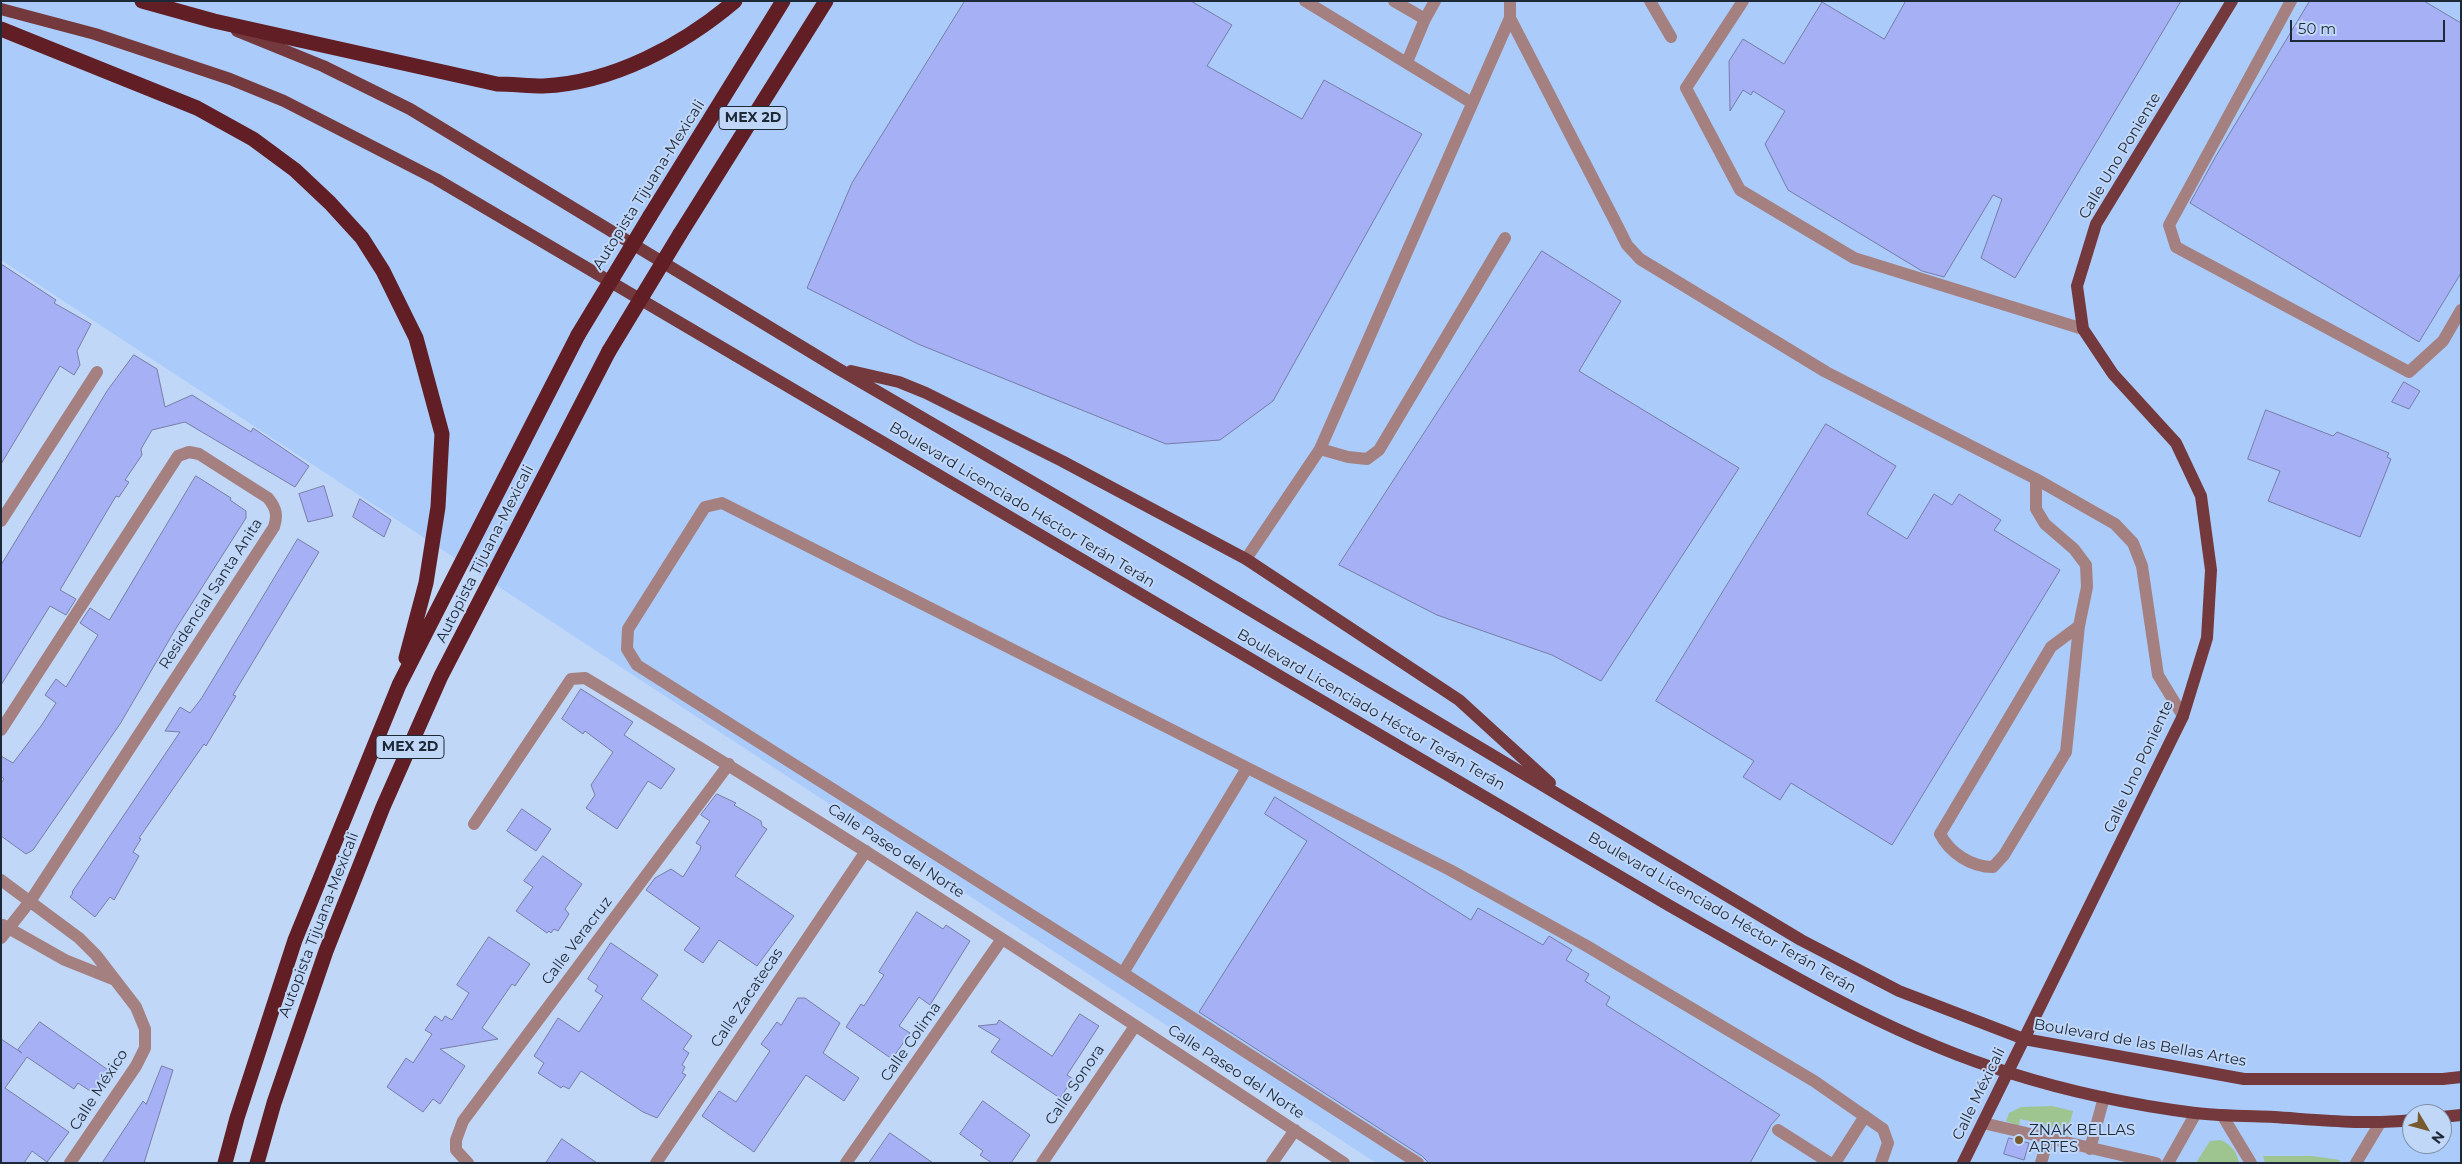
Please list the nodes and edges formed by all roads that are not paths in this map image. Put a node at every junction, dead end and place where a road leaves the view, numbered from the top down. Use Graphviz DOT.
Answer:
graph roads {
  1 [pos="142,1"];
  2 [pos="735,1"];
  3 [pos="783,1"];
  4 [pos="826,1"];
  5 [pos="1305,1"];
  6 [pos="1394,1"];
  7 [pos="1435,1"];
  8 [pos="1510,1"];
  9 [pos="1650,1"];
  10 [pos="1743,1"];
  11 [pos="2232,1"];
  12 [pos="2291,1"];
  13 [pos="1,9"];
  14 [pos="1510,18"];
  15 [pos="1424,19"];
  16 [pos="214,22"];
  17 [pos="1,30"];
  18 [pos="1671,37"];
  19 [pos="1407,62"];
  20 [pos="1472,103"];
  21 [pos="1506,238"];
  22 [pos="2461,310"];
  23 [pos="2083,329"];
  24 [pos="837,368"];
  25 [pos="97,372"];
  26 [pos="1320,449"];
  27 [pos="2036,479"];
  28 [pos="1,521"];
  29 [pos="1246,560"];
  30 [pos="2079,626"];
  31 [pos="398,685"];
  32 [pos="2183,716"];
  33 [pos="1,730"];
  34 [pos="729,764"];
  35 [pos="1247,768"];
  36 [pos="1568,800"];
  37 [pos="474,824"];
  38 [pos="866,851"];
  39 [pos="1,880"];
  40 [pos="31,900"];
  41 [pos="4,930"];
  42 [pos="1002,939"];
  43 [pos="1122,973"];
  44 [pos="115,980"];
  45 [pos="1135,1026"];
  46 [pos="2024,1039"];
  47 [pos="2008,1073"];
  48 [pos="2461,1077"];
  49 [pos="2104,1097"];
  50 [pos="2196,1113"];
  51 [pos="2222,1114"];
  52 [pos="1865,1116"];
  53 [pos="2402,1121"];
  54 [pos="1983,1123"];
  55 [pos="2380,1123"];
  56 [pos="1295,1130"];
  57 [pos="1778,1130"];
  58 [pos="2048,1139"];
  59 [pos="2090,1149"];
  60 [pos="70,1163"];
  61 [pos="225,1163"];
  62 [pos="257,1163"];
  63 [pos="468,1163"];
  64 [pos="656,1163"];
  65 [pos="846,1163"];
  66 [pos="1042,1163"];
  67 [pos="1272,1163"];
  68 [pos="1344,1163"];
  69 [pos="1418,1163"];
  70 [pos="1830,1163"];
  71 [pos="1835,1163"];
  72 [pos="1881,1163"];
  73 [pos="1963,1163"];
  74 [pos="2041,1163"];
  75 [pos="2156,1163"];
  76 [pos="2168,1163"];
  77 [pos="2251,1163"];
  78 [pos="2356,1163"];
  1 -- 16 [label="highway, Boulevard Licenciado Héctor Terán Terán"];
  2 -- 16 [label="highway"];
  3 -- 31 [label="highway, Autopista Tijuana-Mexicali / MEX 2D, bridge"];
  4 -- 62 [label="highway, Autopista Tijuana-Mexicali / MEX 2D, bridge"];
  5 -- 19 [label="street"];
  6 -- 15 [label="street"];
  7 -- 15 [label="street"];
  8 -- 14 [label="street"];
  9 -- 18 [label="street"];
  10 -- 23 [label="street"];
  11 -- 23 [label="main road, Calle Uno Poniente"];
  12 -- 22 [label="street"];
  13 -- 47 [label="main road, Boulevard Licenciado Héctor Terán Terán"];
  14 -- 20 [label="street"];
  14 -- 27 [label="street"];
  15 -- 19 [label="street"];
  16 -- 24 [label="main road, Boulevard Licenciado Héctor Terán Terán"];
  17 -- 31 [label="highway"];
  19 -- 20 [label="street"];
  20 -- 26 [label="street"];
  21 -- 26 [label="street"];
  23 -- 32 [label="main road, Calle Uno Poniente"];
  24 -- 29 [label="main road"];
  24 -- 36 [label="main road, Boulevard Licenciado Héctor Terán Terán"];
  25 -- 28 [label="street"];
  26 -- 29 [label="street"];
  27 -- 30 [label="street"];
  27 -- 32 [label="street"];
  29 -- 36 [label="main road"];
  30 -- 30 [label="street"];
  31 -- 61 [label="highway, Autopista Tijuana-Mexicali / MEX 2D"];
  32 -- 46 [label="main road, Calle Uno Poniente"];
  33 -- 40 [label="street, Residencial Santa Anita"];
  34 -- 37 [label="street, Calle Paseo del Norte"];
  34 -- 38 [label="street, Calle Paseo del Norte"];
  34 -- 63 [label="street, Calle Veracruz"];
  35 -- 43 [label="street"];
  35 -- 43 [label="street"];
  35 -- 52 [label="street"];
  36 -- 46 [label="main road, Boulevard Licenciado Héctor Terán Terán"];
  38 -- 42 [label="street, Calle Paseo del Norte"];
  38 -- 64 [label="street, Calle Zacatecas"];
  39 -- 40 [label="street, Calle México"];
  40 -- 41 [label="street, Residencial Santa Anita"];
  40 -- 44 [label="street, Calle México"];
  41 -- 44 [label="street"];
  42 -- 45 [label="street, Calle Paseo del Norte"];
  42 -- 65 [label="street, Calle Colima"];
  43 -- 69 [label="street"];
  44 -- 60 [label="street, Calle México"];
  45 -- 56 [label="street, Calle Paseo del Norte"];
  45 -- 66 [label="street, Calle Sonora"];
  46 -- 47 [label="main road, Calle Méxicali"];
  46 -- 48 [label="main road, Boulevard de las Bellas Artes"];
  47 -- 49 [label="main road"];
  47 -- 54 [label="main road, Calle Méxicali"];
  49 -- 50 [label="main road"];
  49 -- 59 [label="street"];
  50 -- 51 [label="main road"];
  50 -- 76 [label="street"];
  51 -- 55 [label="main road"];
  51 -- 77 [label="street"];
  52 -- 71 [label="street"];
  52 -- 72 [label="street"];
  53 -- 55 [label="main road"];
  54 -- 58 [label="street"];
  54 -- 73 [label="main road, Calle Méxicali"];
  55 -- 78 [label="street"];
  56 -- 67 [label="street"];
  56 -- 68 [label="street, Calle Paseo del Norte"];
  57 -- 70 [label="street"];
  58 -- 59 [label="street"];
  58 -- 74 [label="street"];
  59 -- 75 [label="street"];
}
